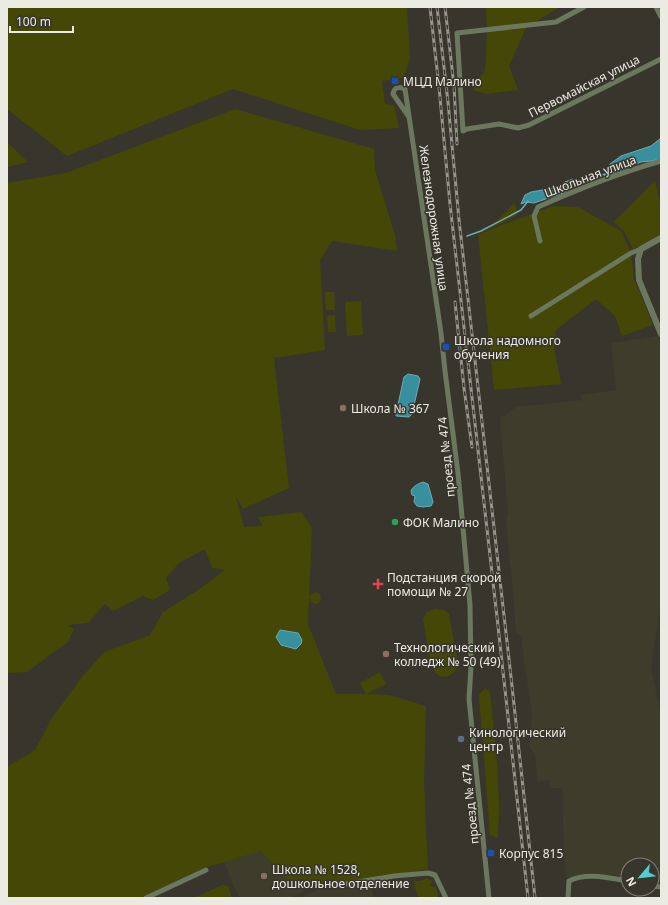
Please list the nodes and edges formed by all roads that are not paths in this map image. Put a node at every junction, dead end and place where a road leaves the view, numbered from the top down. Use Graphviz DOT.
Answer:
graph roads {
  1 [pos="584,7"];
  2 [pos="656,7"];
  3 [pos="661,17"];
  4 [pos="661,59"];
  5 [pos="409,117"];
  6 [pos="661,160"];
  7 [pos="661,238"];
  8 [pos="540,241"];
  9 [pos="641,249"];
  10 [pos="531,316"];
  11 [pos="661,334"];
  12 [pos="443,350"];
  13 [pos="206,870"];
  14 [pos="620,880"];
  15 [pos="346,884"];
  16 [pos="146,898"];
  17 [pos="446,898"];
  18 [pos="489,898"];
  19 [pos="568,898"];
  1 -- 4 [label="street, Первомайская улица"];
  2 -- 3 [label="street"];
  5 -- 5 [label="street, Железнодорожная улица"];
  5 -- 12 [label="street, Железнодорожная улица"];
  6 -- 8 [label="street, Школьная улица"];
  7 -- 9 [label="street"];
  9 -- 10 [label="street"];
  9 -- 11 [label="street"];
  12 -- 18 [label="street, проезд № 474"];
  13 -- 16 [label="street"];
  14 -- 19 [label="street"];
  15 -- 17 [label="street"];
}
